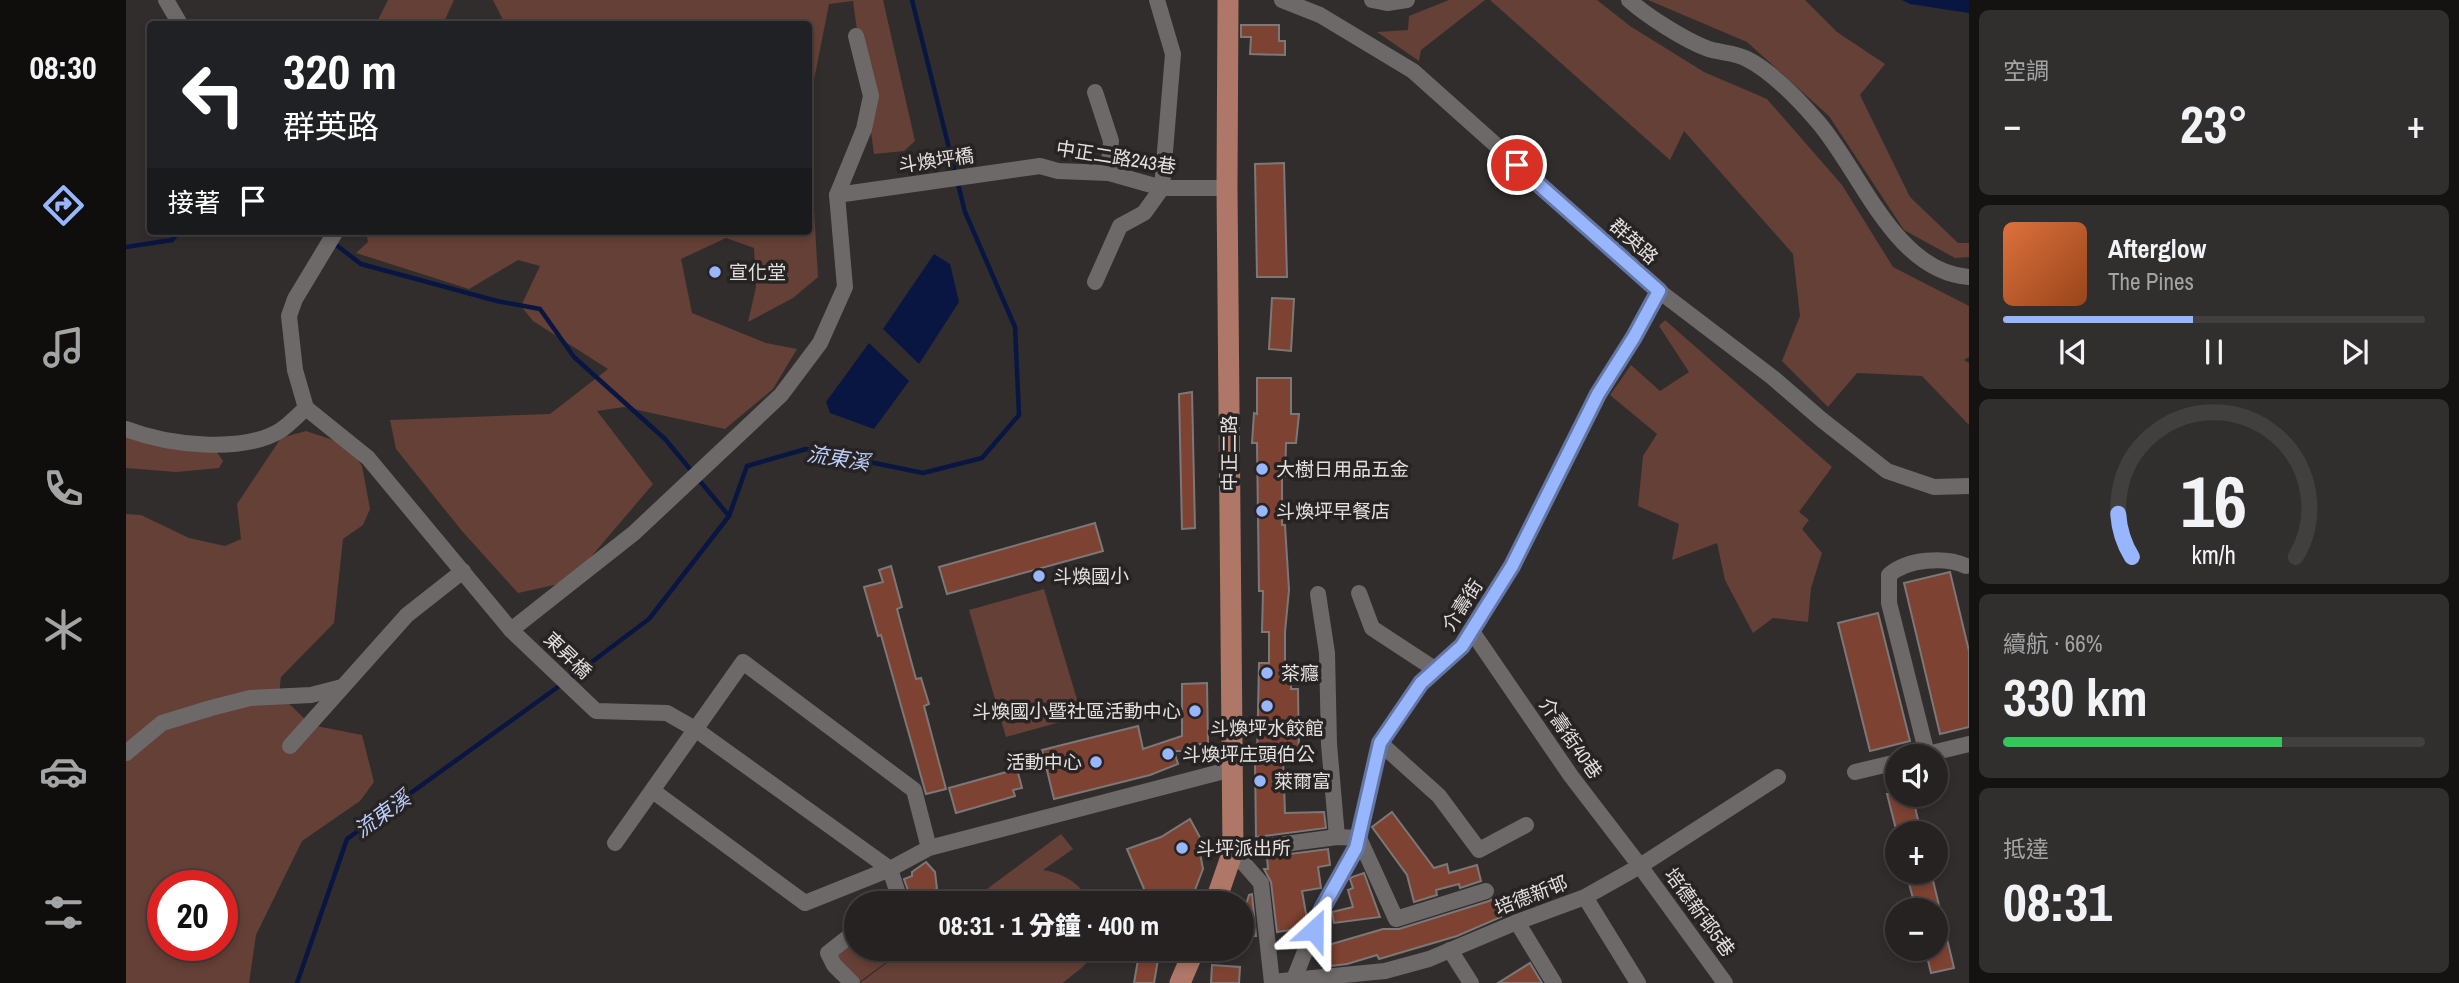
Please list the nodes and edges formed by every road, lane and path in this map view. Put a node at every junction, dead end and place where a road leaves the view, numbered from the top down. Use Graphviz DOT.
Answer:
graph roads {
  1 [pos="166,0"];
  2 [pos="1157,0"];
  3 [pos="1228,0"];
  4 [pos="1282,0"];
  5 [pos="1372,0"];
  6 [pos="1407,0"];
  7 [pos="1629,0"];
  8 [pos="178,21"];
  9 [pos="856,36"];
  10 [pos="1095,92"];
  11 [pos="1040,166"];
  12 [pos="1108,173"];
  13 [pos="1162,188"];
  14 [pos="1227,188"];
  15 [pos="837,195"];
  16 [pos="334,235"];
  17 [pos="1969,277"];
  18 [pos="1095,282"];
  19 [pos="1659,291"];
  20 [pos="306,408"];
  21 [pos="126,429"];
  22 [pos="1969,486"];
  23 [pos="1968,570"];
  24 [pos="463,571"];
  25 [pos="1359,593"];
  26 [pos="1318,594"];
  27 [pos="511,630"];
  28 [pos="1471,630"];
  29 [pos="1436,670"];
  30 [pos="342,687"];
  31 [pos="695,729"];
  32 [pos="1380,743"];
  33 [pos="1921,744"];
  34 [pos="1969,744"];
  35 [pos="290,746"];
  36 [pos="1948,749"];
  37 [pos="126,753"];
  38 [pos="1885,765"];
  39 [pos="1232,769"];
  40 [pos="1855,772"];
  41 [pos="1778,777"];
  42 [pos="653,791"];
  43 [pos="1526,825"];
  44 [pos="1337,837"];
  45 [pos="1359,838"];
  46 [pos="615,843"];
  47 [pos="929,848"];
  48 [pos="1233,851"];
  49 [pos="1640,866"];
  50 [pos="890,869"];
  51 [pos="897,891"];
  52 [pos="1219,891"];
  53 [pos="1486,891"];
  54 [pos="1586,897"];
  55 [pos="1517,922"];
  56 [pos="844,940"];
  57 [pos="1450,950"];
  58 [pos="1189,961"];
  59 [pos="1343,979"];
  60 [pos="1295,981"];
  61 [pos="1272,982"];
  62 [pos="852,983"];
  63 [pos="1180,983"];
  64 [pos="1471,983"];
  65 [pos="1554,983"];
  66 [pos="1638,983"];
  67 [pos="1725,983"];
  1 -- 8 [label="street"];
  2 -- 13 [label="street"];
  3 -- 14 [label="main road, 中正二路"];
  4 -- 19 [label="street, 群英路"];
  5 -- 6 [label="street"];
  7 -- 17 [label="street"];
  9 -- 15 [label="street"];
  10 -- 12 [label="street"];
  11 -- 12 [label="street, 中正二路243巷"];
  11 -- 15 [label="street, 斗煥坪橋"];
  12 -- 13 [label="street, 中正二路243巷"];
  13 -- 14 [label="street, 中正二路243巷"];
  13 -- 18 [label="street"];
  14 -- 39 [label="main road, 中正二路"];
  15 -- 27 [label="street"];
  16 -- 20 [label="street"];
  19 -- 22 [label="street, 群英路"];
  19 -- 28 [label="street, 介壽街"];
  20 -- 21 [label="street"];
  20 -- 24 [label="street, 東昇橋"];
  23 -- 33 [label="street"];
  24 -- 27 [label="street, 東昇橋"];
  24 -- 30 [label="street"];
  25 -- 29 [label="street"];
  26 -- 44 [label="street"];
  27 -- 31 [label="street, 東昇橋"];
  28 -- 29 [label="street, 介壽街"];
  28 -- 49 [label="street, 介壽街40巷"];
  29 -- 32 [label="street, 介壽街"];
  30 -- 35 [label="street"];
  30 -- 37 [label="street"];
  31 -- 42 [label="street"];
  31 -- 47 [label="street"];
  31 -- 50 [label="street"];
  32 -- 43 [label="street"];
  32 -- 45 [label="street, 介壽街"];
  34 -- 36 [label="street"];
  38 -- 40 [label="street"];
  39 -- 47 [label="street"];
  39 -- 48 [label="main road, 中正二路"];
  41 -- 49 [label="street, 培德新邨"];
  42 -- 46 [label="street"];
  42 -- 50 [label="street"];
  44 -- 45 [label="street"];
  44 -- 48 [label="street"];
  45 -- 53 [label="street"];
  45 -- 60 [label="street, 介壽街"];
  47 -- 50 [label="street"];
  48 -- 52 [label="main road, 中正二路"];
  48 -- 61 [label="street"];
  49 -- 54 [label="street, 培德新邨"];
  49 -- 67 [label="street, 培德新邨5巷"];
  50 -- 51 [label="street"];
  54 -- 55 [label="street, 培德新邨"];
  54 -- 66 [label="street"];
  55 -- 57 [label="street, 培德新邨"];
  55 -- 65 [label="street"];
  56 -- 62 [label="street"];
  57 -- 59 [label="street, 培德新邨"];
  57 -- 64 [label="street"];
  58 -- 63 [label="main road"];
  59 -- 60 [label="street, 培德新邨"];
  60 -- 61 [label="street, 培德新邨"];
}
